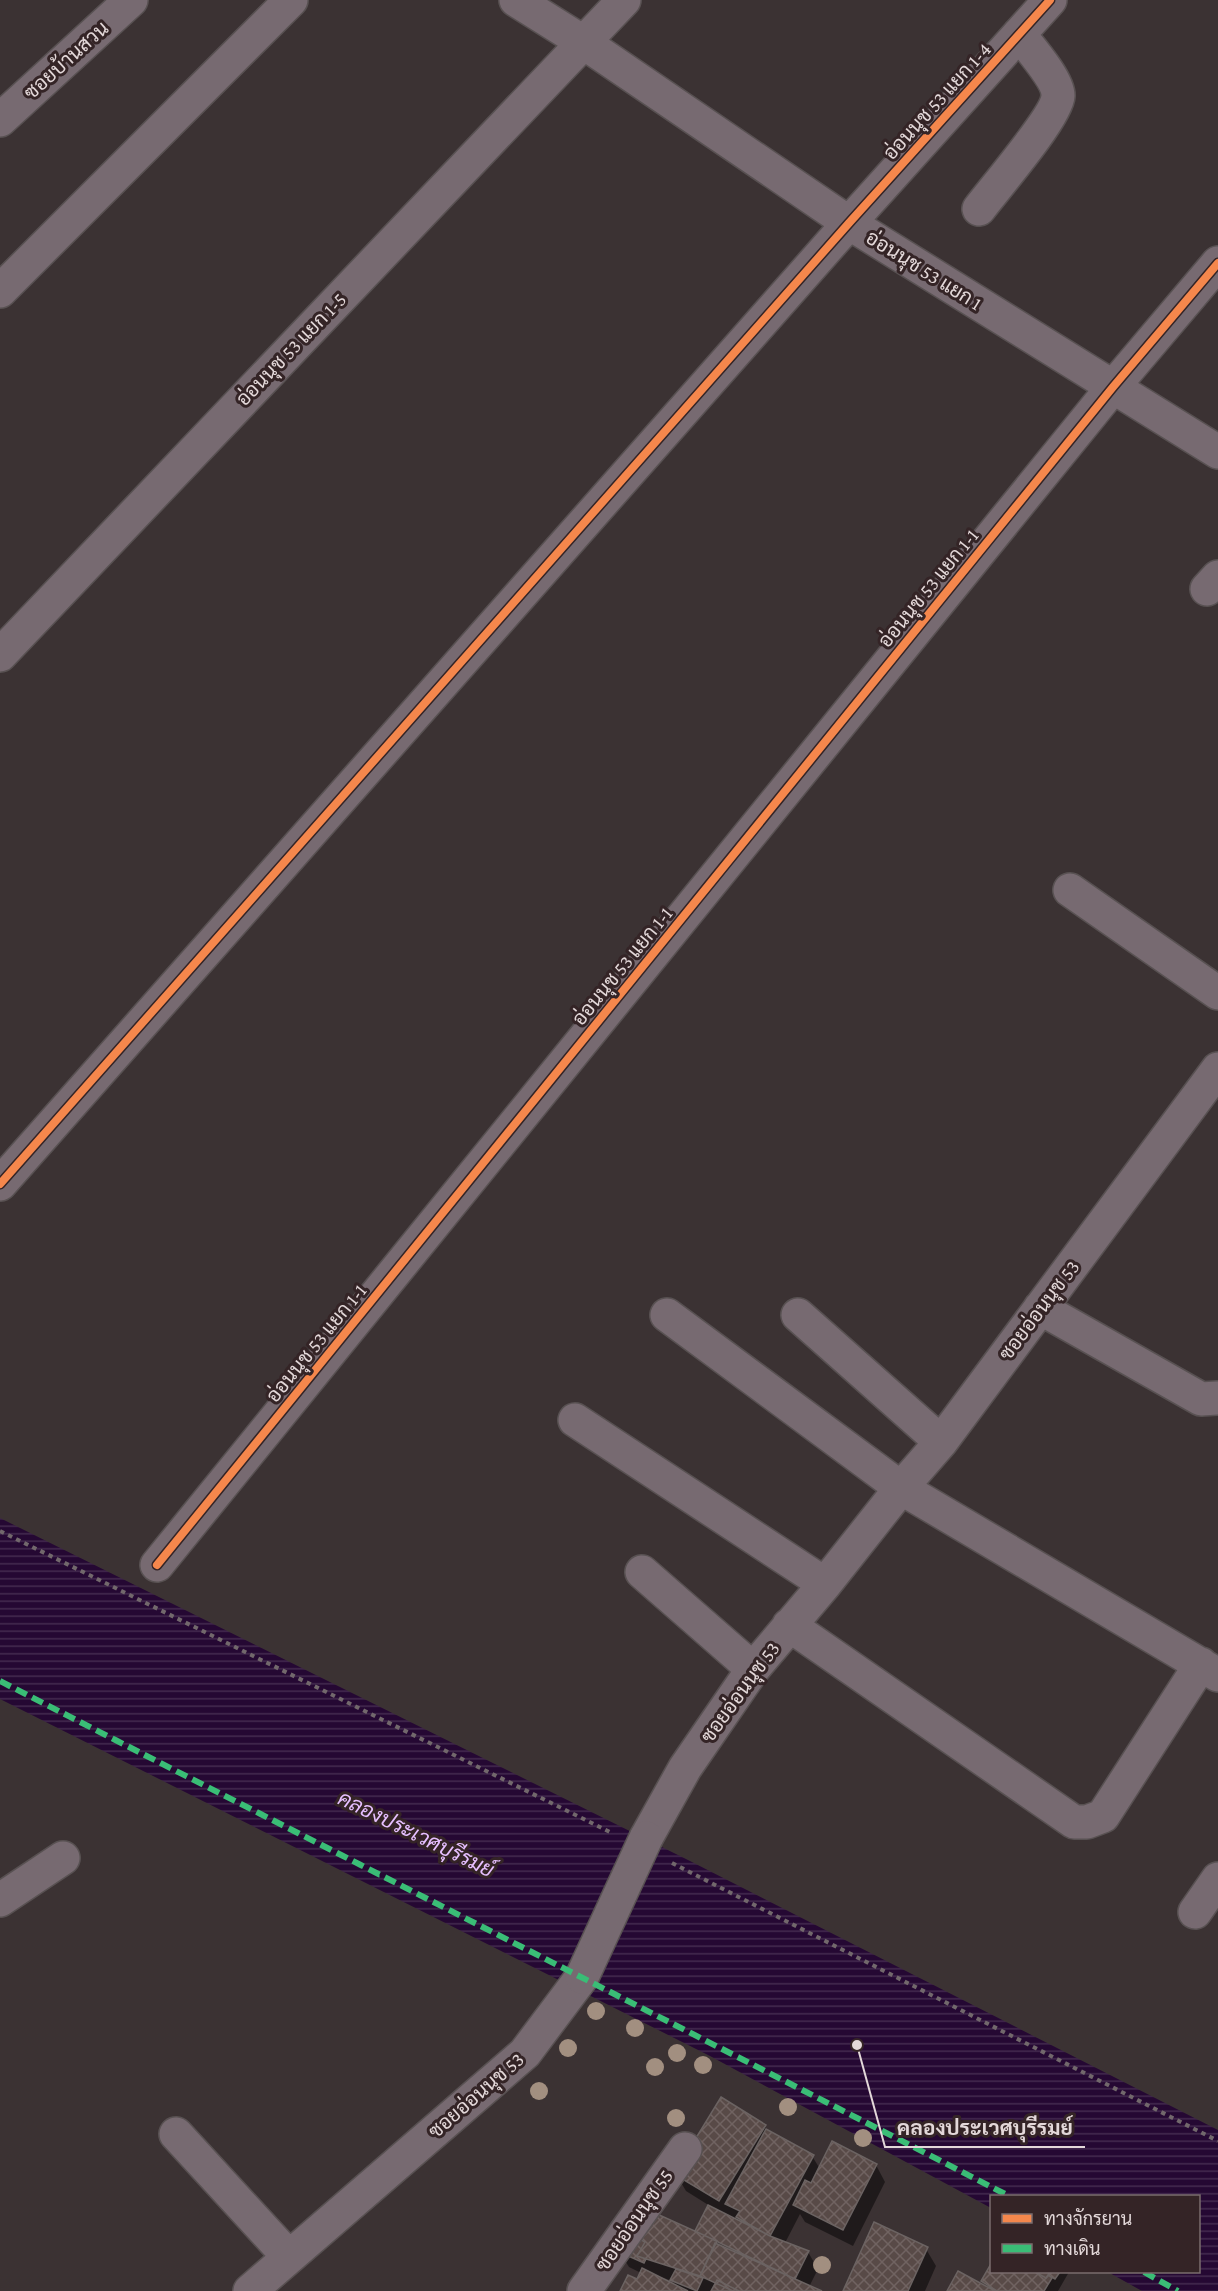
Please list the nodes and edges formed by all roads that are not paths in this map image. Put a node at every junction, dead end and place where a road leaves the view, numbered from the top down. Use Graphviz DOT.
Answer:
graph roads {
  1 [pos="131,0"];
  2 [pos="291,0"];
  3 [pos="516,0"];
  4 [pos="624,0"];
  5 [pos="1050,0"];
  6 [pos="1019,34"];
  7 [pos="583,42"];
  8 [pos="0,120"];
  9 [pos="979,208"];
  10 [pos="849,223"];
  11 [pos="1218,263"];
  12 [pos="0,291"];
  13 [pos="1113,387"];
  14 [pos="1218,452"];
  15 [pos="0,655"];
  16 [pos="1070,890"];
  17 [pos="1218,993"];
  18 [pos="1218,1069"];
  19 [pos="0,1184"];
  20 [pos="1040,1308"];
  21 [pos="667,1315"];
  22 [pos="798,1315"];
  23 [pos="1218,1398"];
  24 [pos="575,1419"];
  25 [pos="941,1442"];
  26 [pos="901,1488"];
  27 [pos="157,1565"];
  28 [pos="642,1572"];
  29 [pos="825,1584"];
  30 [pos="789,1626"];
  31 [pos="753,1670"];
  32 [pos="1209,1670"];
  33 [pos="63,1858"];
  34 [pos="1218,1880"];
  35 [pos="0,1900"];
  36 [pos="1195,1912"];
  37 [pos="176,2134"];
  38 [pos="685,2149"];
  39 [pos="289,2257"];
  40 [pos="250,2291"];
  41 [pos="584,2291"];
  1 -- 8 [label="street, ซอยบ้านสวน"];
  2 -- 12 [label="street"];
  3 -- 7 [label="street, อ่อนนุช 53 แยก 1"];
  4 -- 7 [label="street, อ่อนนุช 53 แยก 1-5"];
  5 -- 6 [label="street, อ่อนนุช 53 แยก 1-4"];
  6 -- 9 [label="street"];
  6 -- 10 [label="street, อ่อนนุช 53 แยก 1-4"];
  7 -- 10 [label="street, อ่อนนุช 53 แยก 1"];
  7 -- 15 [label="street, อ่อนนุช 53 แยก 1-5"];
  10 -- 13 [label="street, อ่อนนุช 53 แยก 1"];
  10 -- 19 [label="street, อ่อนนุช 53 แยก 1-4"];
  11 -- 13 [label="street, อ่อนนุช 53 แยก 1-1"];
  13 -- 14 [label="street, อ่อนนุช 53 แยก 1"];
  13 -- 27 [label="street, อ่อนนุช 53 แยก 1-1"];
  16 -- 17 [label="street"];
  18 -- 20 [label="street, ซอยอ่อนนุช 53"];
  20 -- 23 [label="street"];
  20 -- 25 [label="street, ซอยอ่อนนุช 53"];
  21 -- 26 [label="street"];
  22 -- 25 [label="street"];
  24 -- 29 [label="street"];
  25 -- 26 [label="street, ซอยอ่อนนุช 53"];
  26 -- 29 [label="street, ซอยอ่อนนุช 53"];
  26 -- 32 [label="street"];
  28 -- 31 [label="street"];
  29 -- 30 [label="street, ซอยอ่อนนุช 53"];
  30 -- 31 [label="street, ซอยอ่อนนุช 53"];
  30 -- 32 [label="street"];
  31 -- 39 [label="street, ซอยอ่อนนุช 53, bridge"];
  33 -- 35 [label="street"];
  34 -- 36 [label="street"];
  37 -- 39 [label="street"];
  38 -- 41 [label="street, ซอยอ่อนนุช 55"];
  39 -- 40 [label="street, ซอยอ่อนนุช 53"];
}
